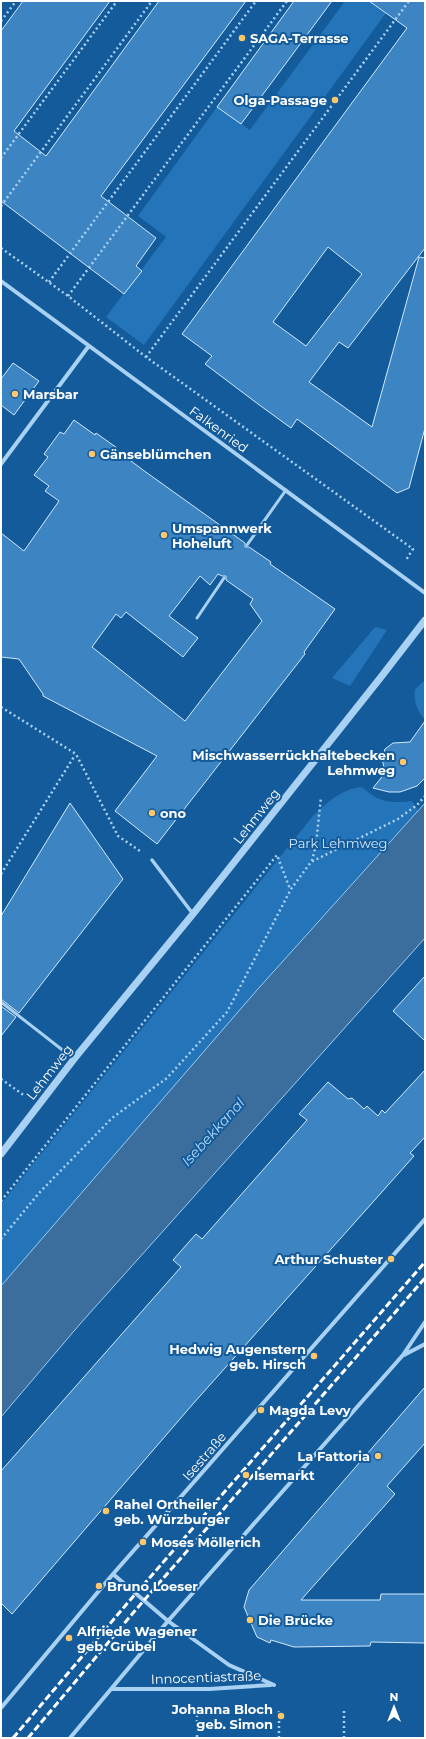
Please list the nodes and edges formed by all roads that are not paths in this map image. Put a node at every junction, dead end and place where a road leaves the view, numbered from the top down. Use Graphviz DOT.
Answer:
graph roads {
  1 [pos="1,281"];
  2 [pos="88,347"];
  3 [pos="1,464"];
  4 [pos="286,490"];
  5 [pos="247,545"];
  6 [pos="224,578"];
  7 [pos="425,593"];
  8 [pos="197,618"];
  9 [pos="425,620"];
  10 [pos="152,860"];
  11 [pos="193,914"];
  12 [pos="1,1002"];
  13 [pos="74,1059"];
  14 [pos="1,1154"];
  15 [pos="425,1219"];
  16 [pos="425,1322"];
  17 [pos="425,1344"];
  18 [pos="403,1355"];
  19 [pos="113,1574"];
  20 [pos="168,1621"];
  21 [pos="111,1689"];
  22 [pos="1,1708"];
  23 [pos="70,1738"];
  1 -- 2 [label="street, Falkenried"];
  2 -- 3 [label="street"];
  2 -- 4 [label="street, Falkenried"];
  4 -- 5 [label="lane"];
  4 -- 7 [label="street, Falkenried"];
  6 -- 8 [label="lane"];
  9 -- 11 [label="street, Lehmweg"];
  10 -- 11 [label="street"];
  11 -- 13 [label="street, Lehmweg"];
  12 -- 13 [label="lane"];
  13 -- 14 [label="street, Lehmweg"];
  15 -- 19 [label="street, Isestraße"];
  16 -- 18 [label="street"];
  17 -- 18 [label="street"];
  18 -- 20 [label="street"];
  19 -- 20 [label="street, Innocentiastraße"];
  19 -- 22 [label="street, Isestraße"];
  20 -- 21 [label="street"];
  20 -- 21 [label="street, Innocentiastraße"];
  21 -- 23 [label="street"];
}
